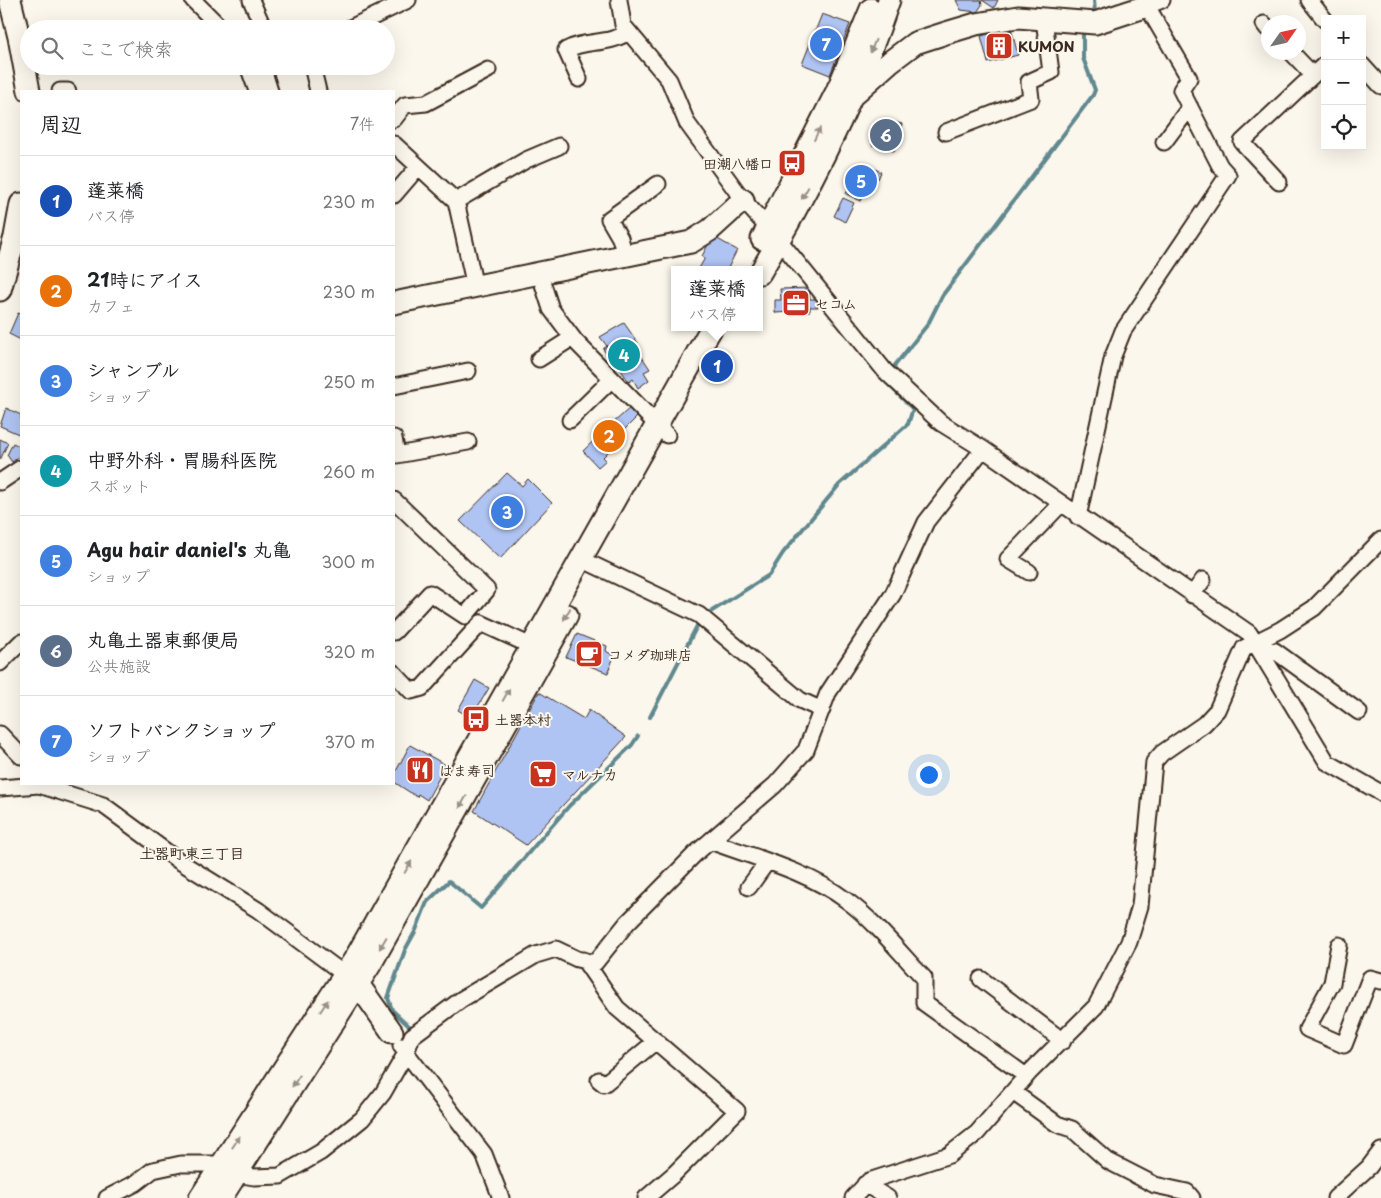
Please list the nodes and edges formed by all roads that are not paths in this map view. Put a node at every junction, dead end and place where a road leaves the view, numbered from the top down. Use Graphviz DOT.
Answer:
graph roads {
  1 [pos="10,0"];
  2 [pos="193,0"];
  3 [pos="251,0"];
  4 [pos="408,0"];
  5 [pos="619,0"];
  6 [pos="874,0"];
  7 [pos="889,0"];
  8 [pos="1309,0"];
  9 [pos="1154,3"];
  10 [pos="205,10"];
  11 [pos="1321,15"];
  12 [pos="214,20"];
  13 [pos="218,20"];
  14 [pos="260,20"];
  15 [pos="367,20"];
  16 [pos="1044,20"];
  17 [pos="628,32"];
  18 [pos="20,42"];
  19 [pos="1299,60"];
  20 [pos="1321,68"];
  21 [pos="1366,69"];
  22 [pos="488,70"];
  23 [pos="26,75"];
  24 [pos="251,75"];
  25 [pos="265,75"];
  26 [pos="314,75"];
  27 [pos="1313,75"];
  28 [pos="579,79"];
  29 [pos="1381,86"];
  30 [pos="29,90"];
  31 [pos="257,90"];
  32 [pos="270,90"];
  33 [pos="318,90"];
  34 [pos="846,91"];
  35 [pos="1190,107"];
  36 [pos="395,118"];
  37 [pos="946,132"];
  38 [pos="1164,142"];
  39 [pos="395,145"];
  40 [pos="559,146"];
  41 [pos="418,167"];
  42 [pos="1279,182"];
  43 [pos="658,184"];
  44 [pos="395,194"];
  45 [pos="744,200"];
  46 [pos="456,201"];
  47 [pos="20,216"];
  48 [pos="19,229"];
  49 [pos="774,234"];
  50 [pos="625,256"];
  51 [pos="748,266"];
  52 [pos="763,266"];
  53 [pos="540,275"];
  54 [pos="475,287"];
  55 [pos="0,290"];
  56 [pos="395,303"];
  57 [pos="710,331"];
  58 [pos="725,331"];
  59 [pos="572,338"];
  60 [pos="538,359"];
  61 [pos="468,370"];
  62 [pos="612,379"];
  63 [pos="395,386"];
  64 [pos="570,420"];
  65 [pos="662,430"];
  66 [pos="468,442"];
  67 [pos="395,443"];
  68 [pos="984,449"];
  69 [pos="20,469"];
  70 [pos="0,482"];
  71 [pos="395,501"];
  72 [pos="1061,504"];
  73 [pos="1078,517"];
  74 [pos="1381,540"];
  75 [pos="588,562"];
  76 [pos="1029,572"];
  77 [pos="1203,580"];
  78 [pos="1192,595"];
  79 [pos="465,616"];
  80 [pos="481,624"];
  81 [pos="395,631"];
  82 [pos="20,643"];
  83 [pos="1254,643"];
  84 [pos="539,650"];
  85 [pos="0,663"];
  86 [pos="395,674"];
  87 [pos="822,710"];
  88 [pos="1359,712"];
  89 [pos="0,734"];
  90 [pos="20,755"];
  91 [pos="29,785"];
  92 [pos="42,785"];
  93 [pos="0,788"];
  94 [pos="1381,793"];
  95 [pos="710,841"];
  96 [pos="767,862"];
  97 [pos="749,887"];
  98 [pos="1339,945"];
  99 [pos="584,960"];
  100 [pos="351,979"];
  101 [pos="981,979"];
  102 [pos="1381,980"];
  103 [pos="392,1032"];
  104 [pos="656,1041"];
  105 [pos="1063,1041"];
  106 [pos="406,1053"];
  107 [pos="1026,1076"];
  108 [pos="599,1080"];
  109 [pos="1013,1092"];
  110 [pos="1381,1151"];
  111 [pos="229,1169"];
  112 [pos="865,1184"];
  113 [pos="499,1197"];
  114 [pos="107,1198"];
  115 [pos="200,1198"];
  116 [pos="221,1198"];
  117 [pos="646,1198"];
  118 [pos="853,1198"];
  119 [pos="888,1198"];
  120 [pos="1192,1198"];
  121 [pos="1334,1198"];
  1 -- 18 [label="street"];
  2 -- 10 [label="street"];
  3 -- 14 [label="street"];
  4 -- 15 [label="street"];
  5 -- 17 [label="street"];
  6 -- 34 [label="street"];
  7 -- 34 [label="street, one-way"];
  8 -- 11 [label="street"];
  9 -- 16 [label="street"];
  9 -- 35 [label="street"];
  10 -- 12 [label="street"];
  10 -- 13 [label="street"];
  16 -- 34 [label="street"];
  16 -- 37 [label="street"];
  17 -- 28 [label="street"];
  17 -- 45 [label="street"];
  19 -- 27 [label="street"];
  20 -- 27 [label="street"];
  21 -- 29 [label="street"];
  22 -- 36 [label="street"];
  23 -- 30 [label="street"];
  24 -- 31 [label="street"];
  25 -- 32 [label="street"];
  26 -- 33 [label="street"];
  27 -- 42 [label="street"];
  34 -- 49 [label="street"];
  35 -- 38 [label="street"];
  35 -- 73 [label="street"];
  39 -- 41 [label="street"];
  40 -- 46 [label="street"];
  41 -- 44 [label="street"];
  41 -- 46 [label="street"];
  43 -- 50 [label="street"];
  45 -- 49 [label="street"];
  45 -- 50 [label="street"];
  46 -- 54 [label="street"];
  47 -- 48 [label="street"];
  48 -- 55 [label="street"];
  49 -- 51 [label="street"];
  49 -- 52 [label="street"];
  49 -- 68 [label="street"];
  50 -- 53 [label="street"];
  53 -- 54 [label="street"];
  53 -- 59 [label="street"];
  54 -- 56 [label="street"];
  57 -- 65 [label="street"];
  58 -- 65 [label="street"];
  59 -- 60 [label="street"];
  59 -- 62 [label="street"];
  61 -- 63 [label="street"];
  62 -- 64 [label="street"];
  62 -- 65 [label="street"];
  65 -- 75 [label="street"];
  66 -- 67 [label="street"];
  68 -- 72 [label="street"];
  68 -- 87 [label="street"];
  69 -- 70 [label="street"];
  71 -- 79 [label="street"];
  72 -- 73 [label="street"];
  72 -- 76 [label="street"];
  73 -- 78 [label="street"];
  74 -- 83 [label="street"];
  75 -- 84 [label="street"];
  75 -- 87 [label="street"];
  77 -- 78 [label="street"];
  78 -- 83 [label="street"];
  79 -- 80 [label="street"];
  79 -- 81 [label="street"];
  80 -- 84 [label="street"];
  80 -- 86 [label="street"];
  82 -- 85 [label="street"];
  83 -- 88 [label="street"];
  83 -- 94 [label="street"];
  83 -- 105 [label="street"];
  84 -- 100 [label="street"];
  87 -- 95 [label="street"];
  89 -- 90 [label="street"];
  91 -- 93 [label="street"];
  92 -- 100 [label="street"];
  95 -- 96 [label="street"];
  95 -- 99 [label="street"];
  96 -- 97 [label="street"];
  96 -- 107 [label="street"];
  98 -- 102 [label="street"];
  99 -- 104 [label="street"];
  99 -- 106 [label="street"];
  100 -- 103 [label="street"];
  100 -- 111 [label="street"];
  101 -- 105 [label="street"];
  103 -- 106 [label="street"];
  104 -- 108 [label="street"];
  104 -- 117 [label="street"];
  105 -- 107 [label="street"];
  106 -- 111 [label="street"];
  106 -- 113 [label="street"];
  107 -- 109 [label="street"];
  109 -- 112 [label="street"];
  109 -- 120 [label="street"];
  110 -- 121 [label="street"];
  111 -- 114 [label="street"];
  111 -- 115 [label="street"];
  111 -- 116 [label="street"];
  112 -- 118 [label="street"];
  112 -- 119 [label="street"];
}
